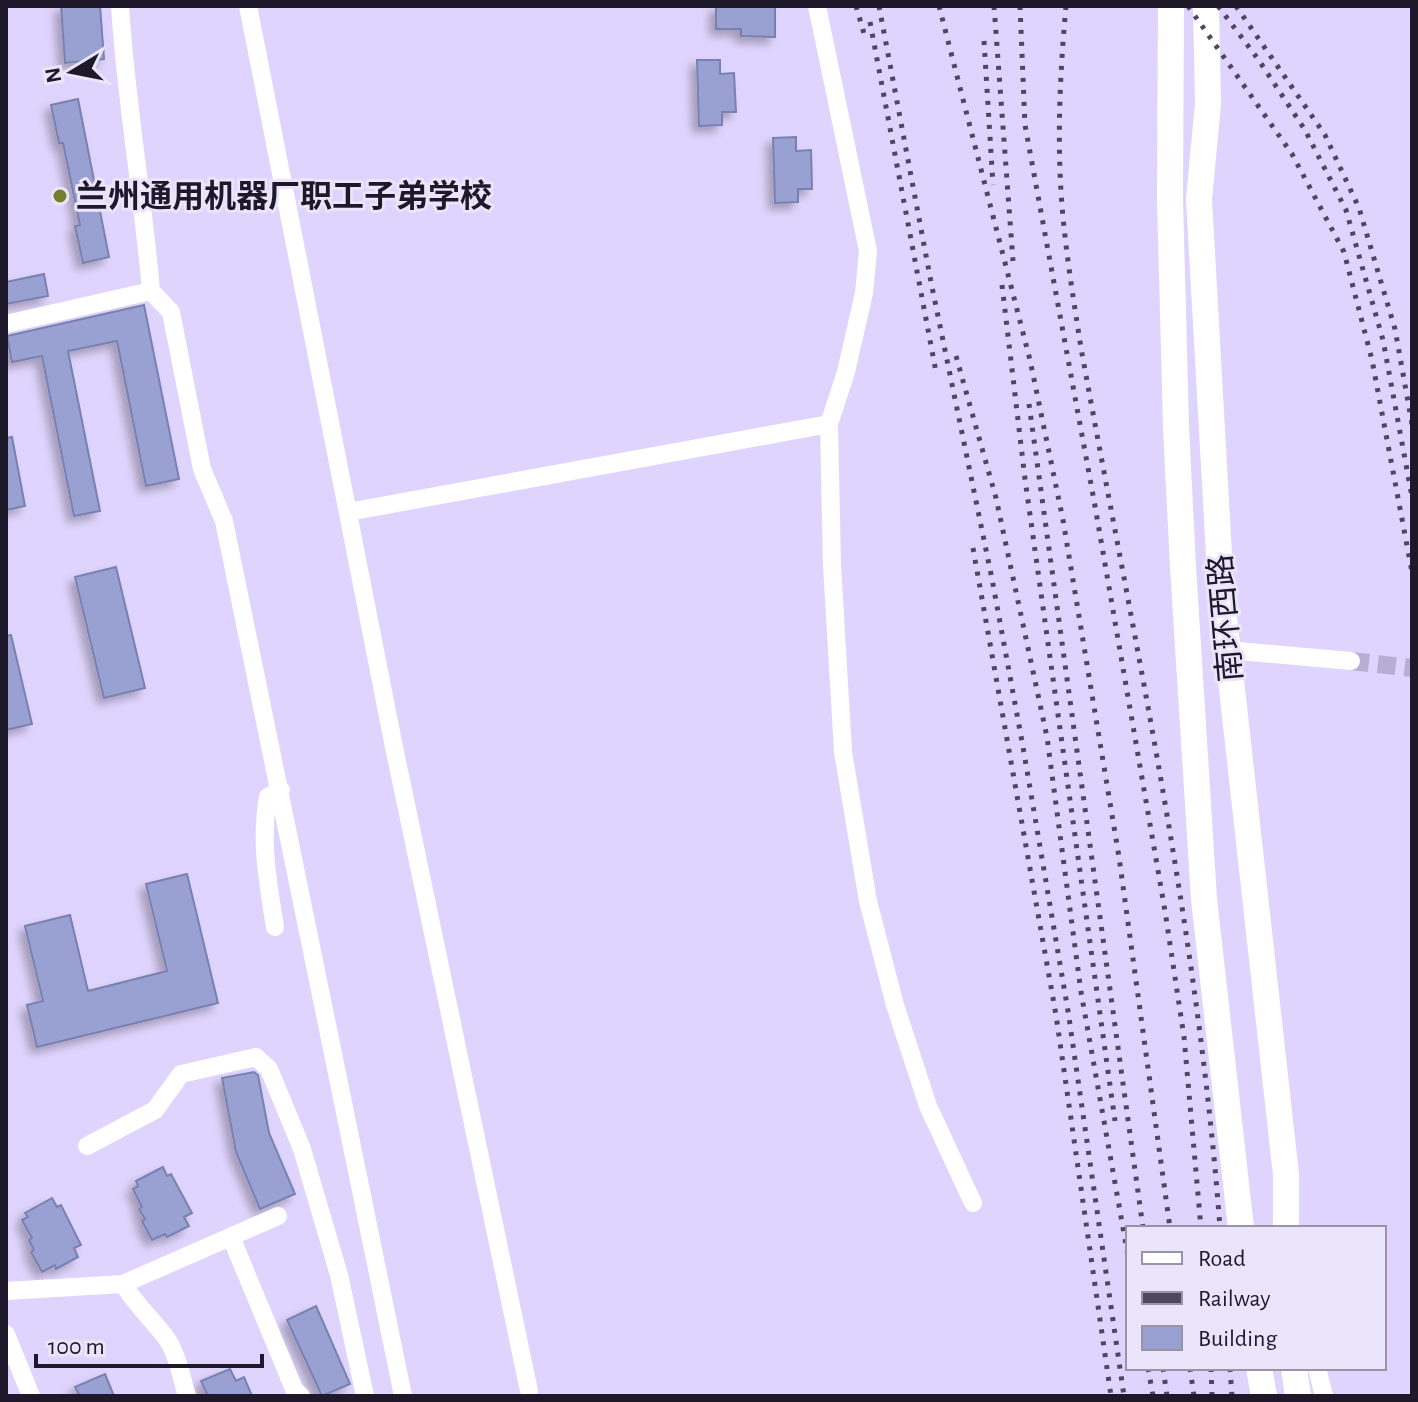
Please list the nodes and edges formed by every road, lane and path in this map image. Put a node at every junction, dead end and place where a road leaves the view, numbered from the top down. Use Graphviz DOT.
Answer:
graph roads {
  1 [pos="120,6"];
  2 [pos="248,6"];
  3 [pos="817,6"];
  4 [pos="1171,6"];
  5 [pos="1206,6"];
  6 [pos="1170,199"];
  7 [pos="1199,199"];
  8 [pos="151,291"];
  9 [pos="6,324"];
  10 [pos="829,424"];
  11 [pos="348,512"];
  12 [pos="1228,650"];
  13 [pos="1351,661"];
  14 [pos="281,790"];
  15 [pos="275,927"];
  16 [pos="87,1146"];
  17 [pos="973,1203"];
  18 [pos="278,1216"];
  19 [pos="1241,1226"];
  20 [pos="1286,1226"];
  21 [pos="231,1237"];
  22 [pos="123,1284"];
  23 [pos="6,1291"];
  24 [pos="6,1334"];
  25 [pos="1259,1370"];
  26 [pos="1294,1370"];
  27 [pos="1318,1370"];
  28 [pos="529,1391"];
  29 [pos="31,1396"];
  30 [pos="187,1396"];
  31 [pos="301,1396"];
  32 [pos="365,1396"];
  33 [pos="403,1396"];
  34 [pos="1264,1396"];
  35 [pos="1298,1396"];
  36 [pos="1324,1396"];
  1 -- 8 [label="street"];
  2 -- 11 [label="street"];
  3 -- 10 [label="street"];
  4 -- 6 [label="highway, 南环西路"];
  5 -- 7 [label="highway, 南环西路"];
  6 -- 7 [label="street"];
  6 -- 19 [label="highway, 南环西路"];
  7 -- 12 [label="highway, 南环西路"];
  8 -- 9 [label="street"];
  8 -- 14 [label="street"];
  10 -- 11 [label="street"];
  10 -- 17 [label="street"];
  11 -- 28 [label="street"];
  12 -- 13 [label="street"];
  12 -- 20 [label="highway, 南环西路"];
  14 -- 15 [label="street"];
  14 -- 33 [label="street"];
  16 -- 32 [label="street"];
  18 -- 21 [label="street"];
  21 -- 22 [label="street"];
  21 -- 31 [label="street"];
  22 -- 23 [label="street"];
  22 -- 30 [label="street"];
  24 -- 29 [label="street"];
  25 -- 34 [label="highway"];
  26 -- 35 [label="highway"];
  27 -- 36 [label="street"];
}
